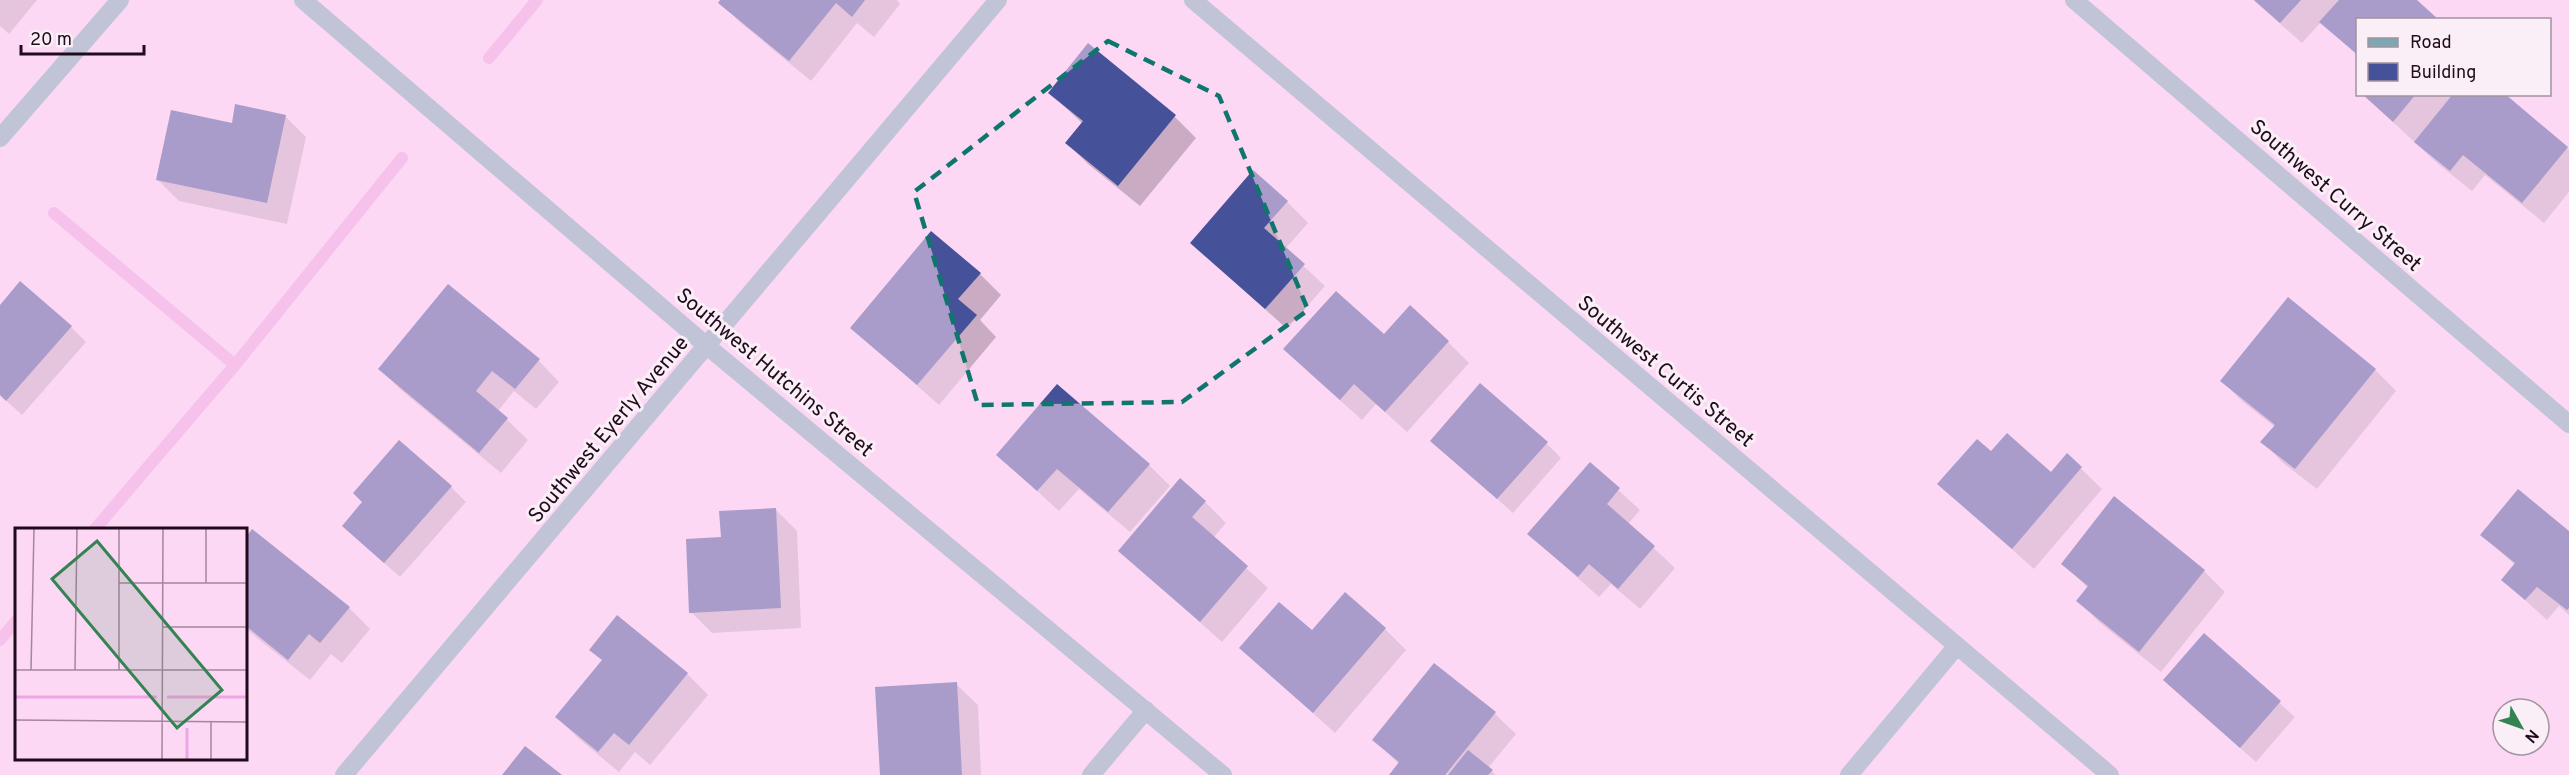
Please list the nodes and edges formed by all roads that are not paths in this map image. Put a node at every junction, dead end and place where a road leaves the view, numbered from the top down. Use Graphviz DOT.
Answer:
graph roads {
  1 [pos="120,0"];
  2 [pos="303,0"];
  3 [pos="998,0"];
  4 [pos="1193,0"];
  5 [pos="2074,0"];
  6 [pos="0,138"];
  7 [pos="708,346"];
  8 [pos="2569,424"];
  9 [pos="1956,647"];
  10 [pos="1146,710"];
  11 [pos="344,775"];
  12 [pos="1091,775"];
  13 [pos="1223,775"];
  14 [pos="1849,775"];
  15 [pos="2110,775"];
  1 -- 6 [label="street"];
  2 -- 7 [label="street, Southwest Hutchins Street"];
  3 -- 7 [label="street, Southwest Eyerly Avenue"];
  4 -- 9 [label="street, Southwest Curtis Street"];
  5 -- 8 [label="street, Southwest Curry Street"];
  7 -- 10 [label="street, Southwest Hutchins Street"];
  7 -- 11 [label="street, Southwest Eyerly Avenue"];
  9 -- 14 [label="street"];
  9 -- 15 [label="street, Southwest Curtis Street"];
  10 -- 12 [label="street"];
  10 -- 13 [label="street, Southwest Hutchins Street"];
}
